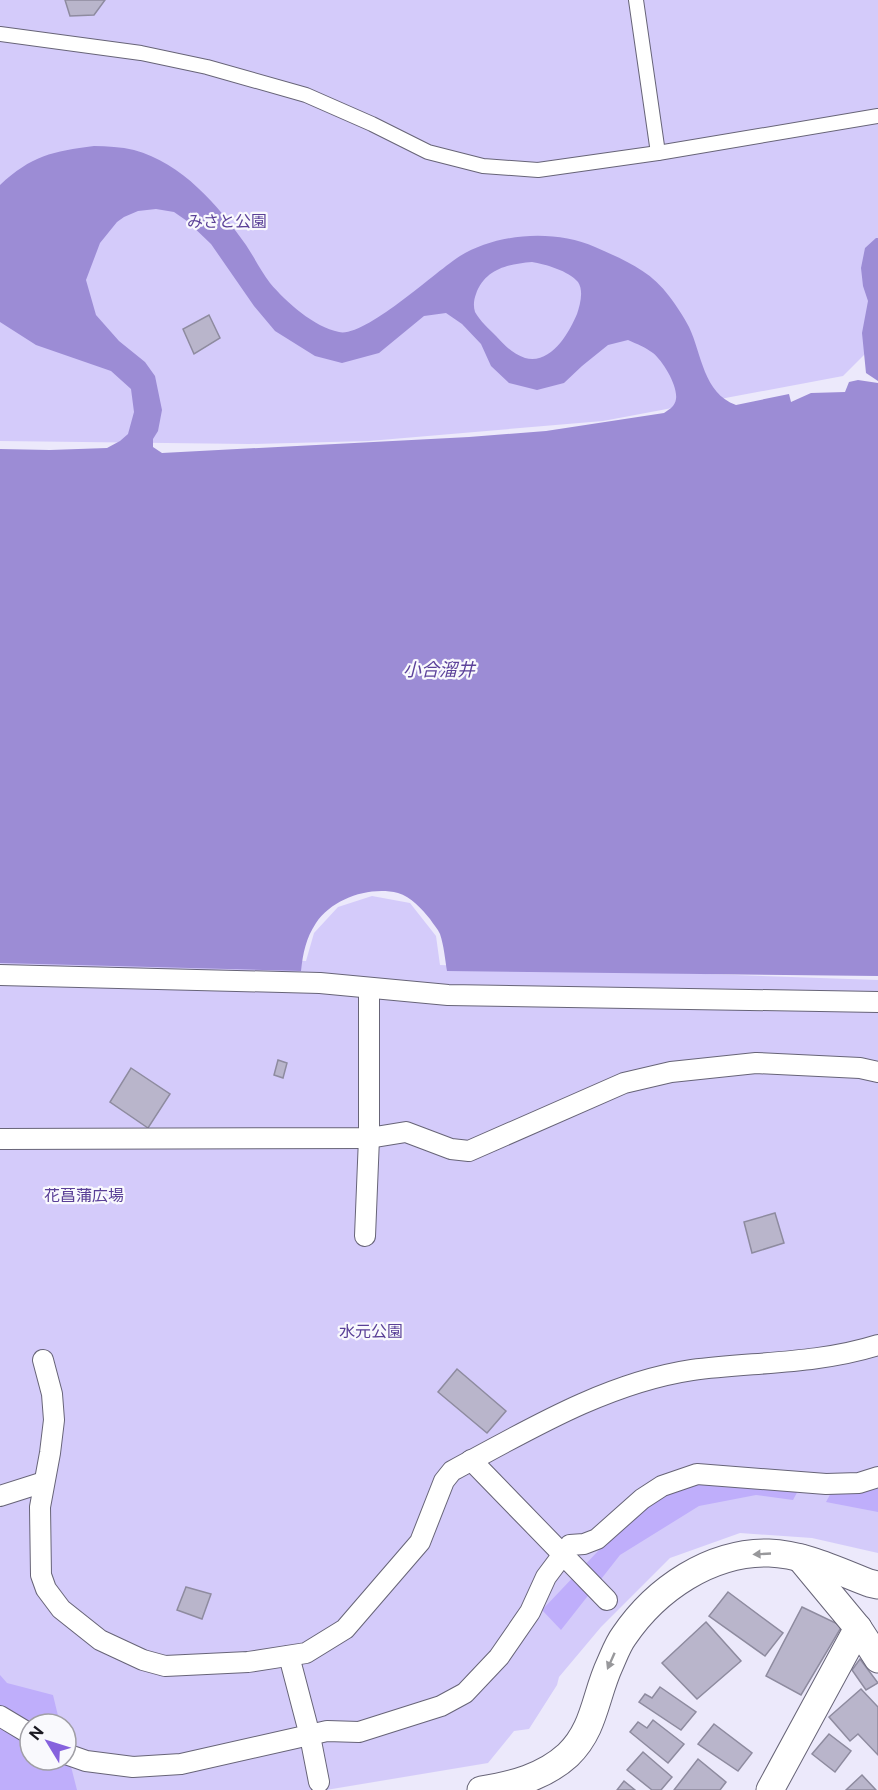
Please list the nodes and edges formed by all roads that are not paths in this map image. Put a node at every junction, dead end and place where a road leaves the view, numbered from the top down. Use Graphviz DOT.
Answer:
graph roads {
  1 [pos="636,0"];
  2 [pos="0,34"];
  3 [pos="878,116"];
  4 [pos="658,153"];
  5 [pos="0,975"];
  6 [pos="369,988"];
  7 [pos="878,1002"];
  8 [pos="878,1072"];
  9 [pos="369,1138"];
  10 [pos="0,1139"];
  11 [pos="365,1236"];
  12 [pos="878,1346"];
  13 [pos="43,1360"];
  14 [pos="471,1460"];
  15 [pos="878,1478"];
  16 [pos="44,1482"];
  17 [pos="0,1496"];
  18 [pos="563,1555"];
  19 [pos="799,1558"];
  20 [pos="878,1585"];
  21 [pos="607,1600"];
  22 [pos="858,1628"];
  23 [pos="289,1656"];
  24 [pos="878,1659"];
  25 [pos="0,1716"];
  26 [pos="18,1727"];
  27 [pos="310,1736"];
  28 [pos="78,1758"];
  29 [pos="319,1782"];
  30 [pos="494,1789"];
  31 [pos="770,1790"];
  1 -- 4 [label="lane"];
  2 -- 4 [label="lane"];
  3 -- 4 [label="lane"];
  5 -- 6 [label="street"];
  6 -- 7 [label="street"];
  6 -- 9 [label="street"];
  8 -- 9 [label="street"];
  9 -- 10 [label="street"];
  9 -- 11 [label="street"];
  12 -- 14 [label="street"];
  13 -- 16 [label="street"];
  14 -- 18 [label="street"];
  14 -- 23 [label="street"];
  15 -- 18 [label="street"];
  16 -- 17 [label="street"];
  16 -- 23 [label="street"];
  18 -- 21 [label="street"];
  18 -- 27 [label="street"];
  19 -- 20 [label="street"];
  19 -- 22 [label="street"];
  19 -- 30 [label="street, one-way"];
  22 -- 24 [label="street"];
  22 -- 31 [label="street"];
  23 -- 27 [label="street"];
  25 -- 26 [label="street"];
  27 -- 28 [label="street"];
  27 -- 29 [label="street"];
}
